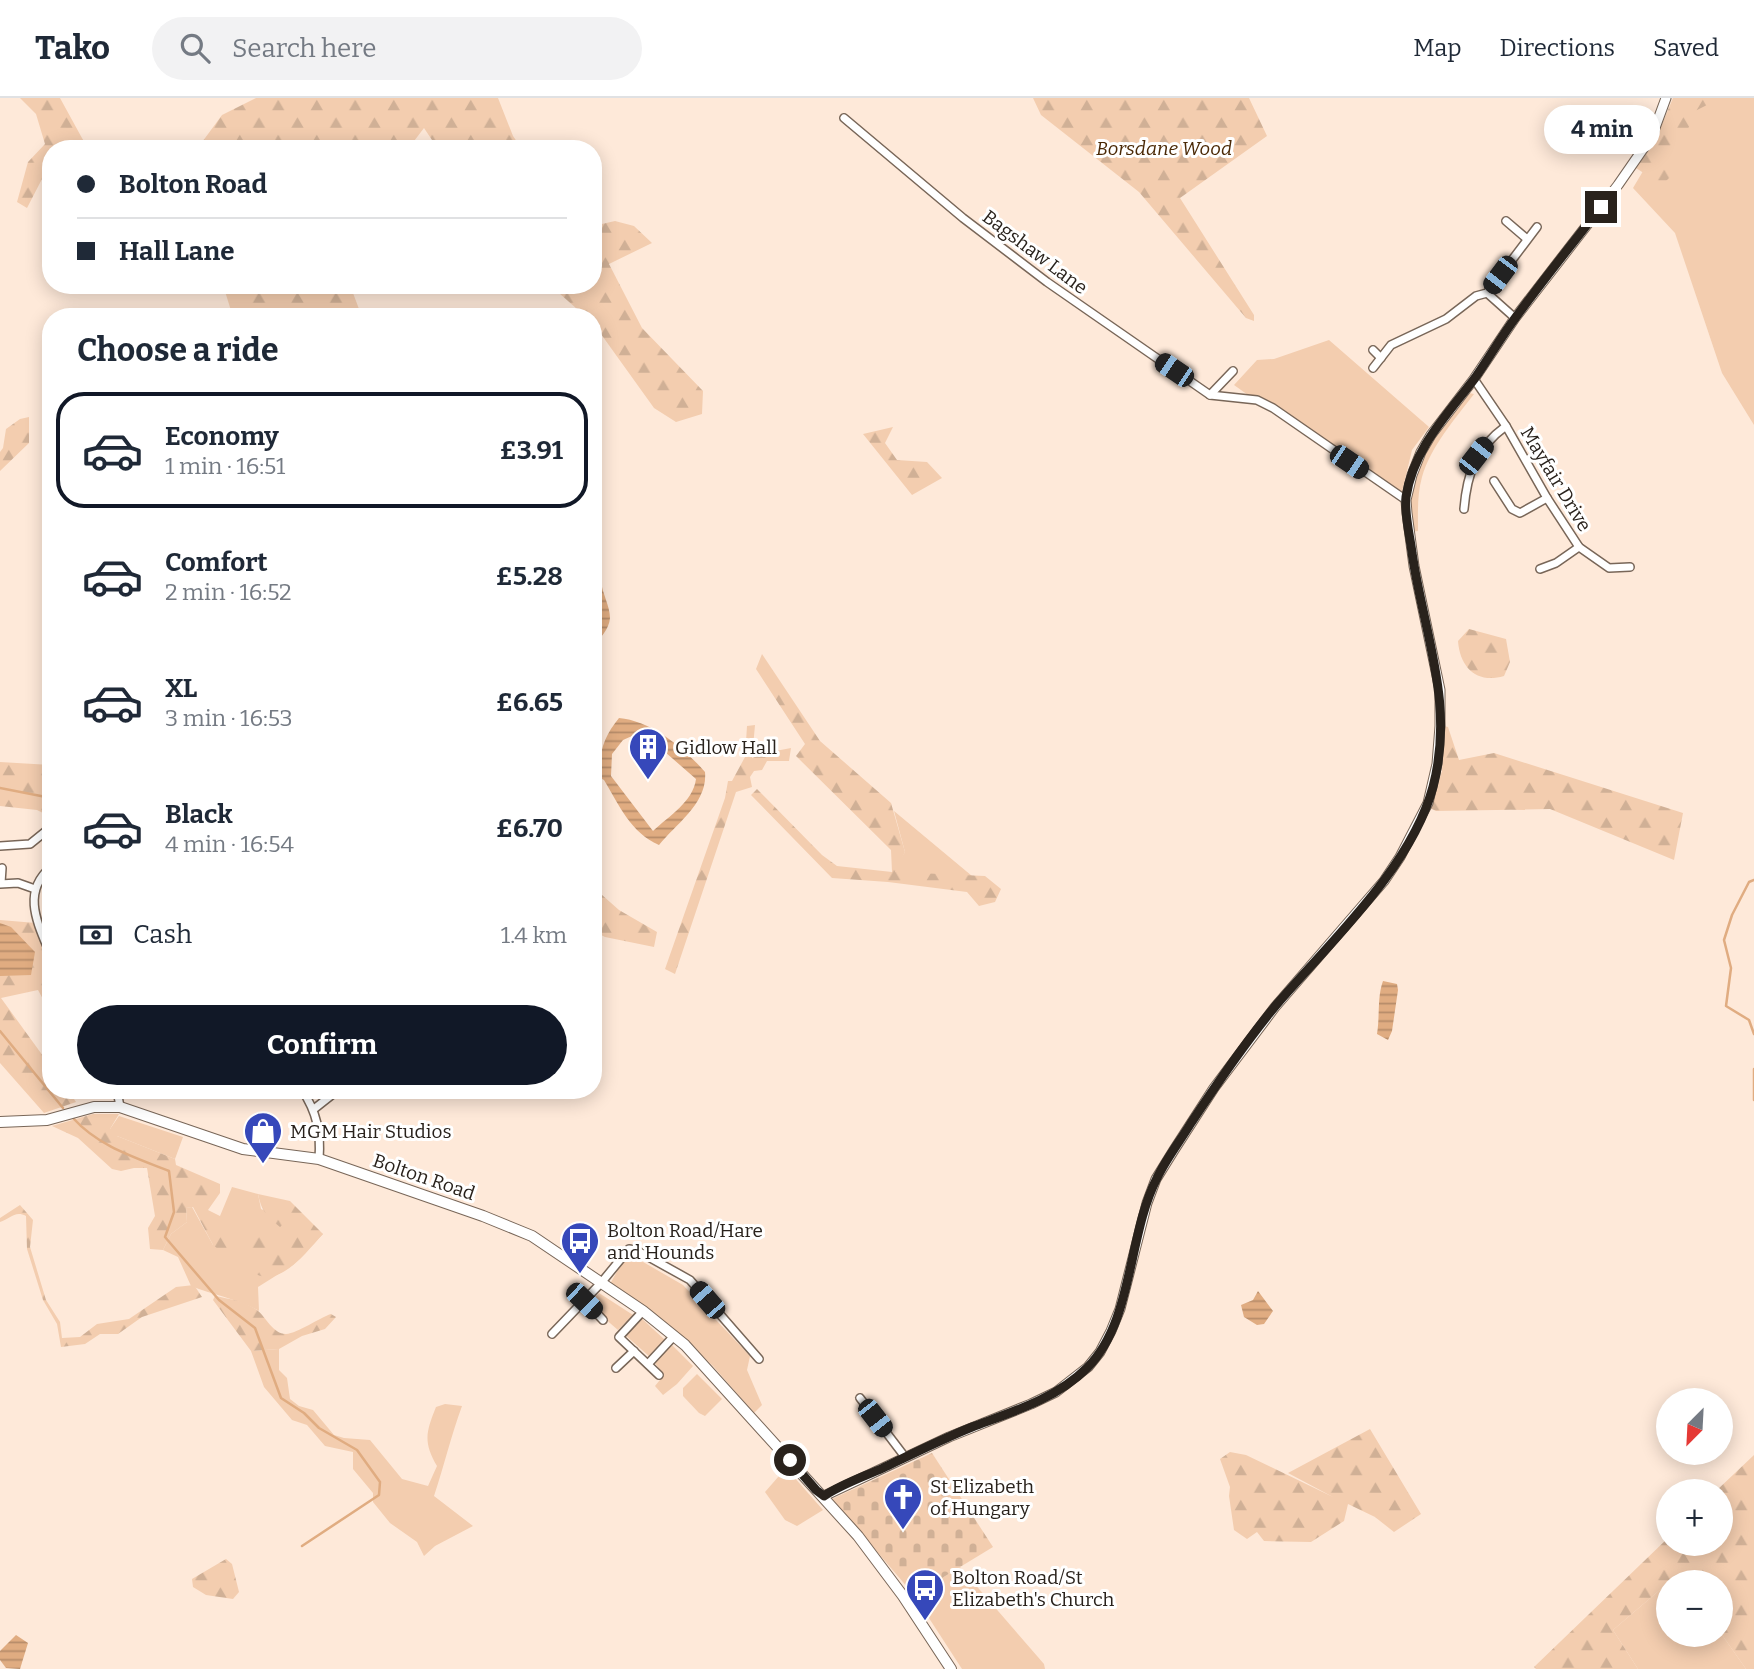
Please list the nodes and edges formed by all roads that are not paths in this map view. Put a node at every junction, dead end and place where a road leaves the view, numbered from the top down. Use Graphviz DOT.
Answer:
graph roads {
  1 [pos="1666,98"];
  2 [pos="844,118"];
  3 [pos="1506,221"];
  4 [pos="1537,227"];
  5 [pos="1527,239"];
  6 [pos="1487,293"];
  7 [pos="1515,318"];
  8 [pos="1373,350"];
  9 [pos="1381,358"];
  10 [pos="1373,368"];
  11 [pos="1233,371"];
  12 [pos="1474,379"];
  13 [pos="1214,395"];
  14 [pos="1506,426"];
  15 [pos="1494,481"];
  16 [pos="1547,498"];
  17 [pos="1405,500"];
  18 [pos="1464,509"];
  19 [pos="1579,547"];
  20 [pos="1630,567"];
  21 [pos="1540,569"];
  22 [pos="42,834"];
  23 [pos="0,846"];
  24 [pos="2,868"];
  25 [pos="42,877"];
  26 [pos="1,883"];
  27 [pos="35,889"];
  28 [pos="42,930"];
  29 [pos="119,1099"];
  30 [pos="308,1099"];
  31 [pos="327,1099"];
  32 [pos="120,1107"];
  33 [pos="314,1109"];
  34 [pos="0,1122"];
  35 [pos="318,1159"];
  36 [pos="601,1283"];
  37 [pos="584,1301"];
  38 [pos="643,1311"];
  39 [pos="603,1320"];
  40 [pos="552,1334"];
  41 [pos="674,1336"];
  42 [pos="634,1351"];
  43 [pos="759,1359"];
  44 [pos="648,1364"];
  45 [pos="616,1368"];
  46 [pos="659,1376"];
  47 [pos="860,1398"];
  48 [pos="905,1457"];
  49 [pos="824,1496"];
  50 [pos="951,1669"];
  1 -- 7 [label="street"];
  2 -- 13 [label="street, Bagshaw Lane"];
  3 -- 5 [label="street"];
  4 -- 5 [label="street"];
  5 -- 6 [label="street"];
  6 -- 7 [label="street"];
  6 -- 9 [label="street"];
  7 -- 12 [label="street"];
  8 -- 9 [label="street"];
  9 -- 10 [label="street"];
  11 -- 13 [label="street"];
  12 -- 14 [label="street, Mayfair Drive"];
  12 -- 17 [label="street"];
  13 -- 17 [label="street"];
  14 -- 16 [label="street, Mayfair Drive"];
  14 -- 18 [label="street"];
  15 -- 16 [label="street"];
  16 -- 19 [label="street, Mayfair Drive"];
  17 -- 48 [label="street"];
  19 -- 20 [label="street, Mayfair Drive"];
  19 -- 21 [label="street"];
  22 -- 23 [label="street"];
  24 -- 26 [label="street"];
  25 -- 27 [label="street"];
  26 -- 27 [label="street"];
  27 -- 28 [label="street"];
  29 -- 32 [label="street"];
  30 -- 33 [label="street"];
  31 -- 33 [label="street"];
  32 -- 34 [label="main road, Bolton Road"];
  32 -- 35 [label="main road, Bolton Road"];
  33 -- 35 [label="street"];
  35 -- 36 [label="main road, Bolton Road"];
  36 -- 37 [label="street"];
  36 -- 38 [label="main road, Bolton Road"];
  36 -- 43 [label="street"];
  37 -- 39 [label="street"];
  37 -- 40 [label="street"];
  38 -- 41 [label="main road, Bolton Road"];
  38 -- 42 [label="street"];
  41 -- 44 [label="street"];
  41 -- 49 [label="main road, Bolton Road"];
  42 -- 44 [label="street"];
  42 -- 45 [label="street"];
  44 -- 46 [label="street"];
  47 -- 48 [label="street"];
  48 -- 49 [label="street"];
  49 -- 50 [label="main road, Bolton Road"];
}
